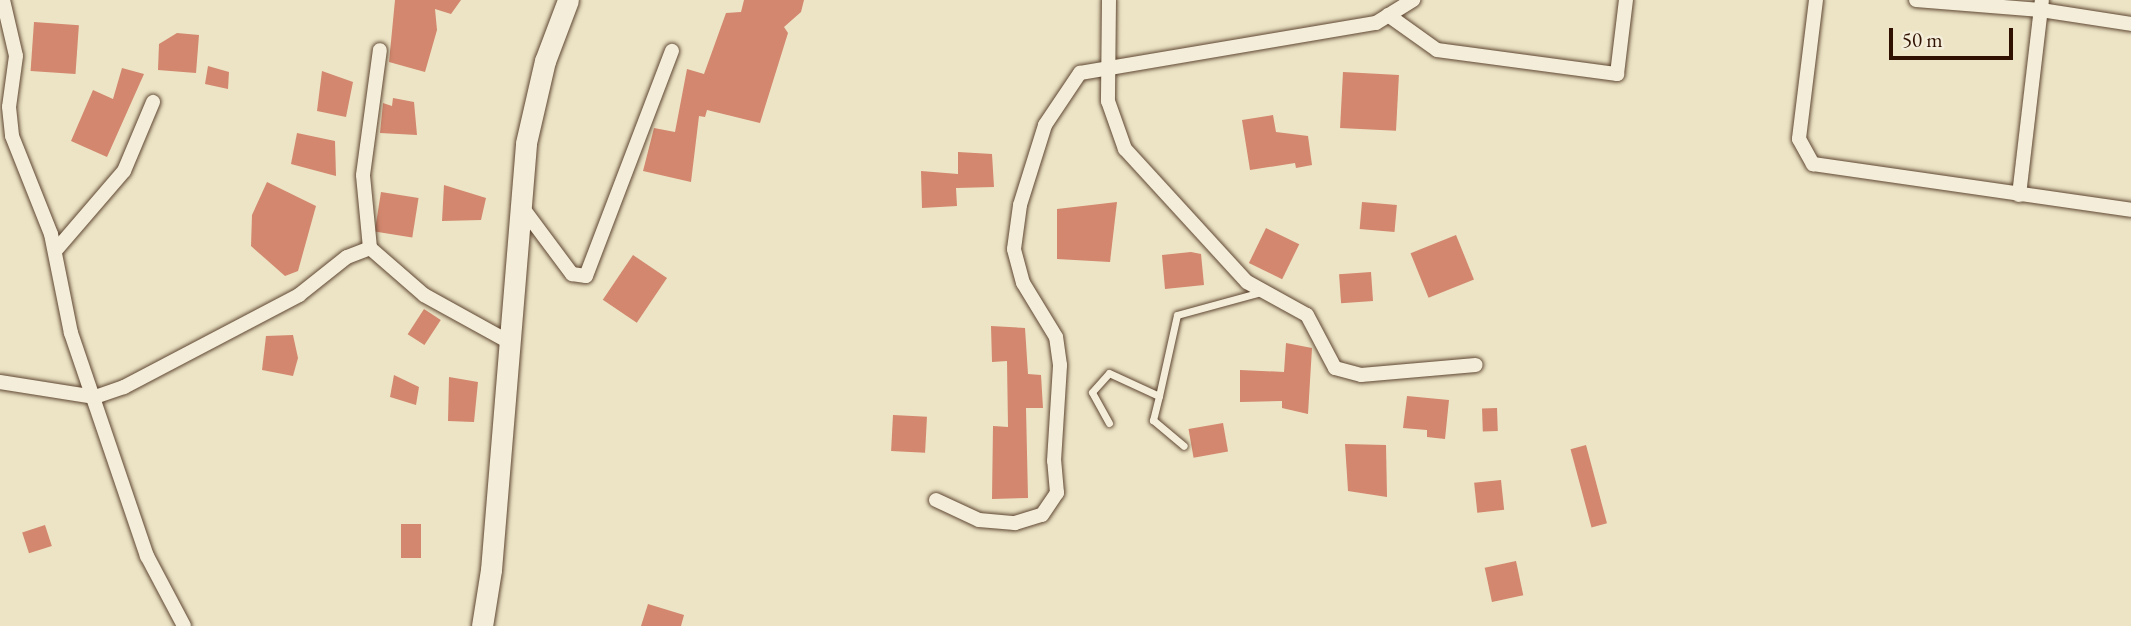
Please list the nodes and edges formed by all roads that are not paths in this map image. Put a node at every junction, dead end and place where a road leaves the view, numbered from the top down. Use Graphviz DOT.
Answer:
graph roads {
  1 [pos="3,0"];
  2 [pos="568,0"];
  3 [pos="1110,0"];
  4 [pos="1413,0"];
  5 [pos="1626,0"];
  6 [pos="1816,0"];
  7 [pos="1916,0"];
  8 [pos="2041,5"];
  9 [pos="1388,16"];
  10 [pos="2131,24"];
  11 [pos="380,50"];
  12 [pos="672,51"];
  13 [pos="1107,65"];
  14 [pos="153,102"];
  15 [pos="2019,195"];
  16 [pos="518,201"];
  17 [pos="2131,210"];
  18 [pos="370,248"];
  19 [pos="56,250"];
  20 [pos="1261,292"];
  21 [pos="509,342"];
  22 [pos="1476,365"];
  23 [pos="0,382"];
  24 [pos="1159,396"];
  25 [pos="95,397"];
  26 [pos="1109,424"];
  27 [pos="1184,446"];
  28 [pos="936,500"];
  29 [pos="184,626"];
  30 [pos="482,626"];
  1 -- 19 [label="street"];
  2 -- 16 [label="street"];
  3 -- 13 [label="street"];
  4 -- 9 [label="street"];
  5 -- 9 [label="street"];
  6 -- 15 [label="street"];
  7 -- 8 [label="street"];
  8 -- 10 [label="street"];
  8 -- 15 [label="street"];
  9 -- 13 [label="street"];
  11 -- 18 [label="street"];
  12 -- 16 [label="street"];
  13 -- 20 [label="street"];
  13 -- 28 [label="street"];
  14 -- 19 [label="street"];
  15 -- 17 [label="street"];
  16 -- 21 [label="street"];
  18 -- 21 [label="street"];
  18 -- 25 [label="street"];
  19 -- 25 [label="street"];
  20 -- 22 [label="street"];
  20 -- 24 [label="lane"];
  21 -- 30 [label="street"];
  23 -- 25 [label="street"];
  24 -- 26 [label="lane"];
  24 -- 27 [label="lane"];
  25 -- 29 [label="street"];
}
